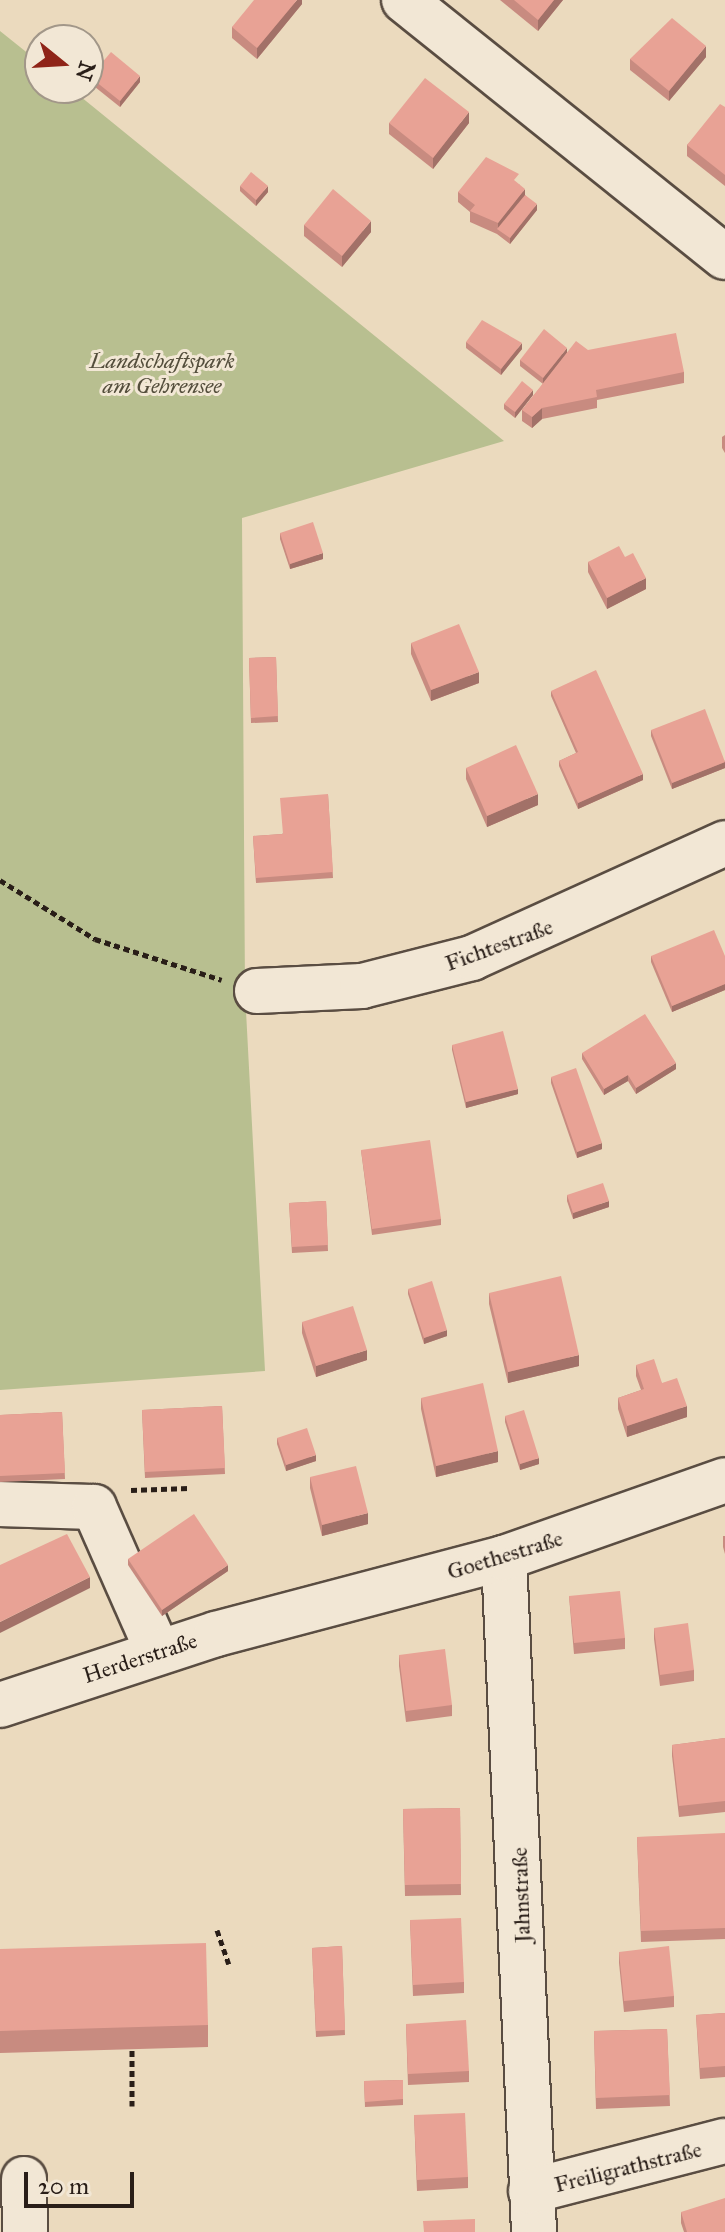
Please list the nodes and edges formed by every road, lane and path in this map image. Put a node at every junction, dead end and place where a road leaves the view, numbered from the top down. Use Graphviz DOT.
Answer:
graph roads {
  1 [pos="404,0"];
  2 [pos="725,257"];
  3 [pos="725,843"];
  4 [pos="0,880"];
  5 [pos="257,991"];
  6 [pos="725,1480"];
  7 [pos="0,1504"];
  8 [pos="504,1558"];
  9 [pos="281,1616"];
  10 [pos="158,1652"];
  11 [pos="0,1705"];
  12 [pos="217,1930"];
  13 [pos="229,1964"];
  14 [pos="132,2049"];
  15 [pos="132,2106"];
  16 [pos="725,2141"];
  17 [pos="24,2179"];
  18 [pos="532,2212"];
  19 [pos="25,2232"];
  1 -- 2 [label="street"];
  3 -- 5 [label="street, Fichtestraße"];
  4 -- 5 [label="path"];
  6 -- 8 [label="street, Goethestraße"];
  7 -- 10 [label="street"];
  8 -- 9 [label="street, Goethestraße"];
  8 -- 18 [label="street, Jahnstraße"];
  9 -- 10 [label="street, Herderstraße"];
  10 -- 11 [label="street, Herderstraße"];
  12 -- 13 [label="path"];
  14 -- 15 [label="path"];
  16 -- 18 [label="street, Freiligrathstraße"];
  17 -- 19 [label="street"];
}
